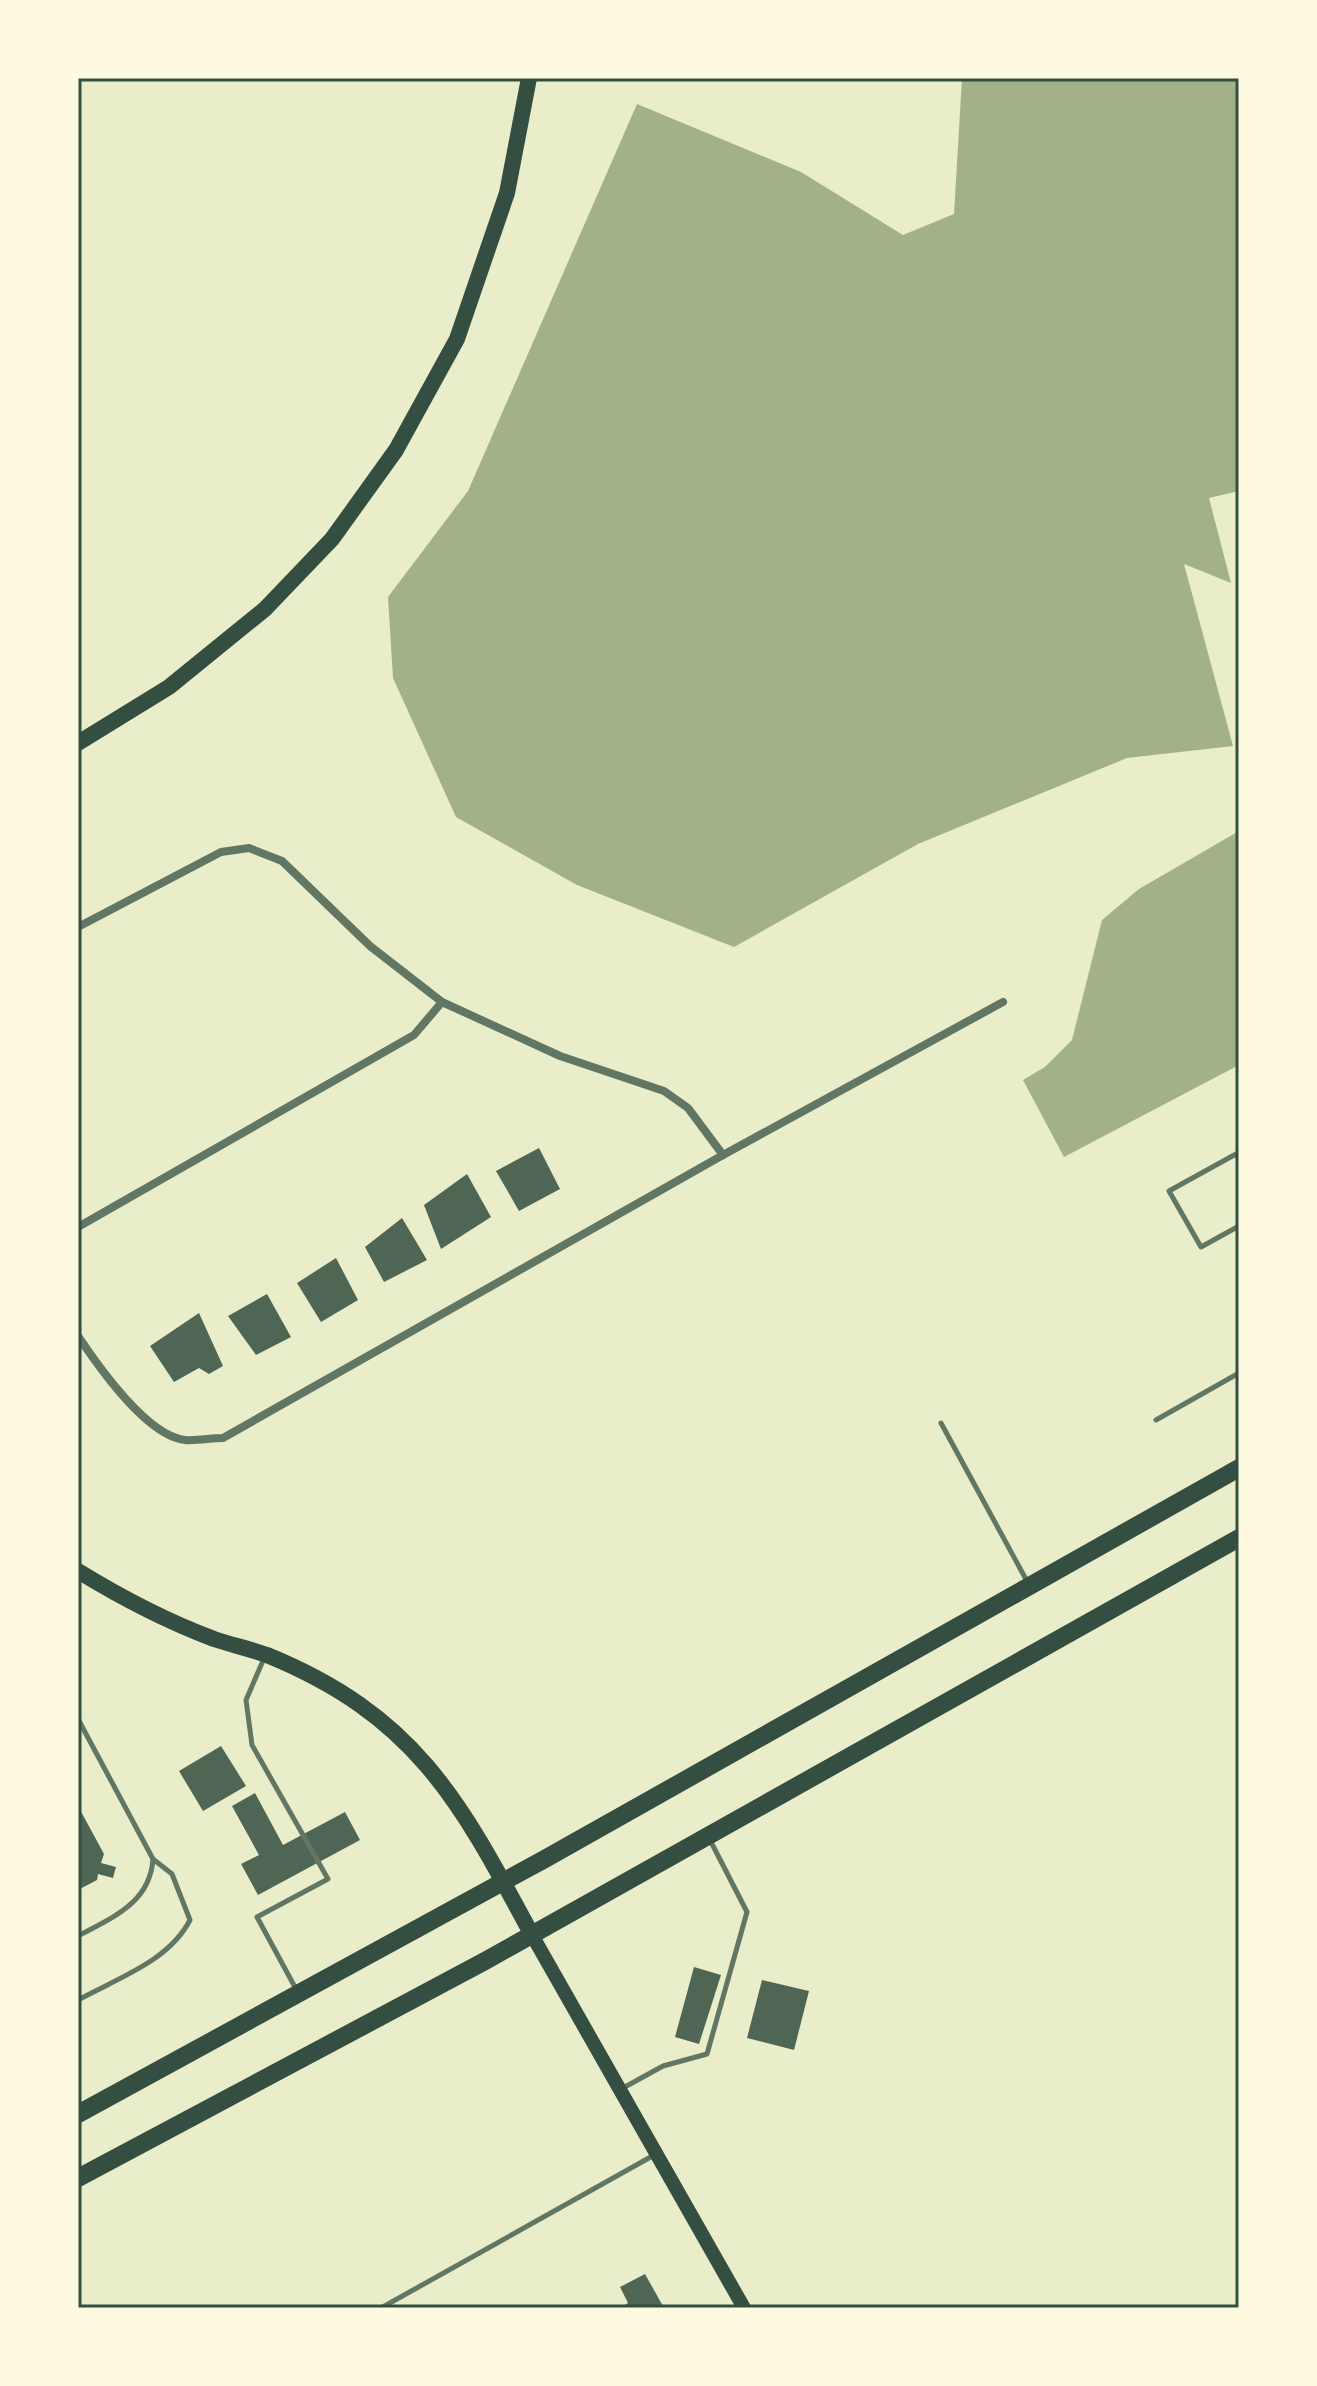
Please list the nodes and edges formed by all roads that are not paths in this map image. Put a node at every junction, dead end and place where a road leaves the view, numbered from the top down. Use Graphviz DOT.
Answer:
graph roads {
  1 [pos="529,78"];
  2 [pos="78,743"];
  3 [pos="78,927"];
  4 [pos="442,1002"];
  5 [pos="1003,1002"];
  6 [pos="723,1155"];
  7 [pos="1239,1160"];
  8 [pos="1239,1226"];
  9 [pos="78,1227"];
  10 [pos="78,1336"];
  11 [pos="1239,1373"];
  12 [pos="1156,1420"];
  13 [pos="941,1423"];
  14 [pos="1239,1468"];
  15 [pos="1239,1538"];
  16 [pos="78,1571"];
  17 [pos="1030,1587"];
  18 [pos="266,1655"];
  19 [pos="78,1719"];
  20 [pos="708,1837"];
  21 [pos="153,1859"];
  22 [pos="503,1882"];
  23 [pos="532,1935"];
  24 [pos="78,1936"];
  25 [pos="298,1992"];
  26 [pos="78,2000"];
  27 [pos="618,2090"];
  28 [pos="78,2114"];
  29 [pos="656,2153"];
  30 [pos="78,2178"];
  31 [pos="381,2308"];
  32 [pos="744,2308"];
  1 -- 2 [label="main road"];
  3 -- 4 [label="street"];
  4 -- 6 [label="street"];
  4 -- 9 [label="street"];
  5 -- 6 [label="street"];
  6 -- 10 [label="street"];
  7 -- 8 [label="lane"];
  11 -- 12 [label="lane"];
  13 -- 17 [label="lane"];
  14 -- 17 [label="highway"];
  15 -- 20 [label="highway"];
  16 -- 18 [label="main road"];
  17 -- 22 [label="highway"];
  18 -- 22 [label="main road"];
  18 -- 25 [label="lane"];
  19 -- 21 [label="lane"];
  20 -- 23 [label="highway"];
  20 -- 27 [label="lane"];
  21 -- 24 [label="lane"];
  21 -- 26 [label="lane"];
  22 -- 23 [label="main road"];
  22 -- 25 [label="highway"];
  23 -- 27 [label="main road"];
  23 -- 30 [label="highway"];
  25 -- 28 [label="highway"];
  27 -- 29 [label="main road"];
  29 -- 31 [label="lane"];
  29 -- 32 [label="main road"];
}
